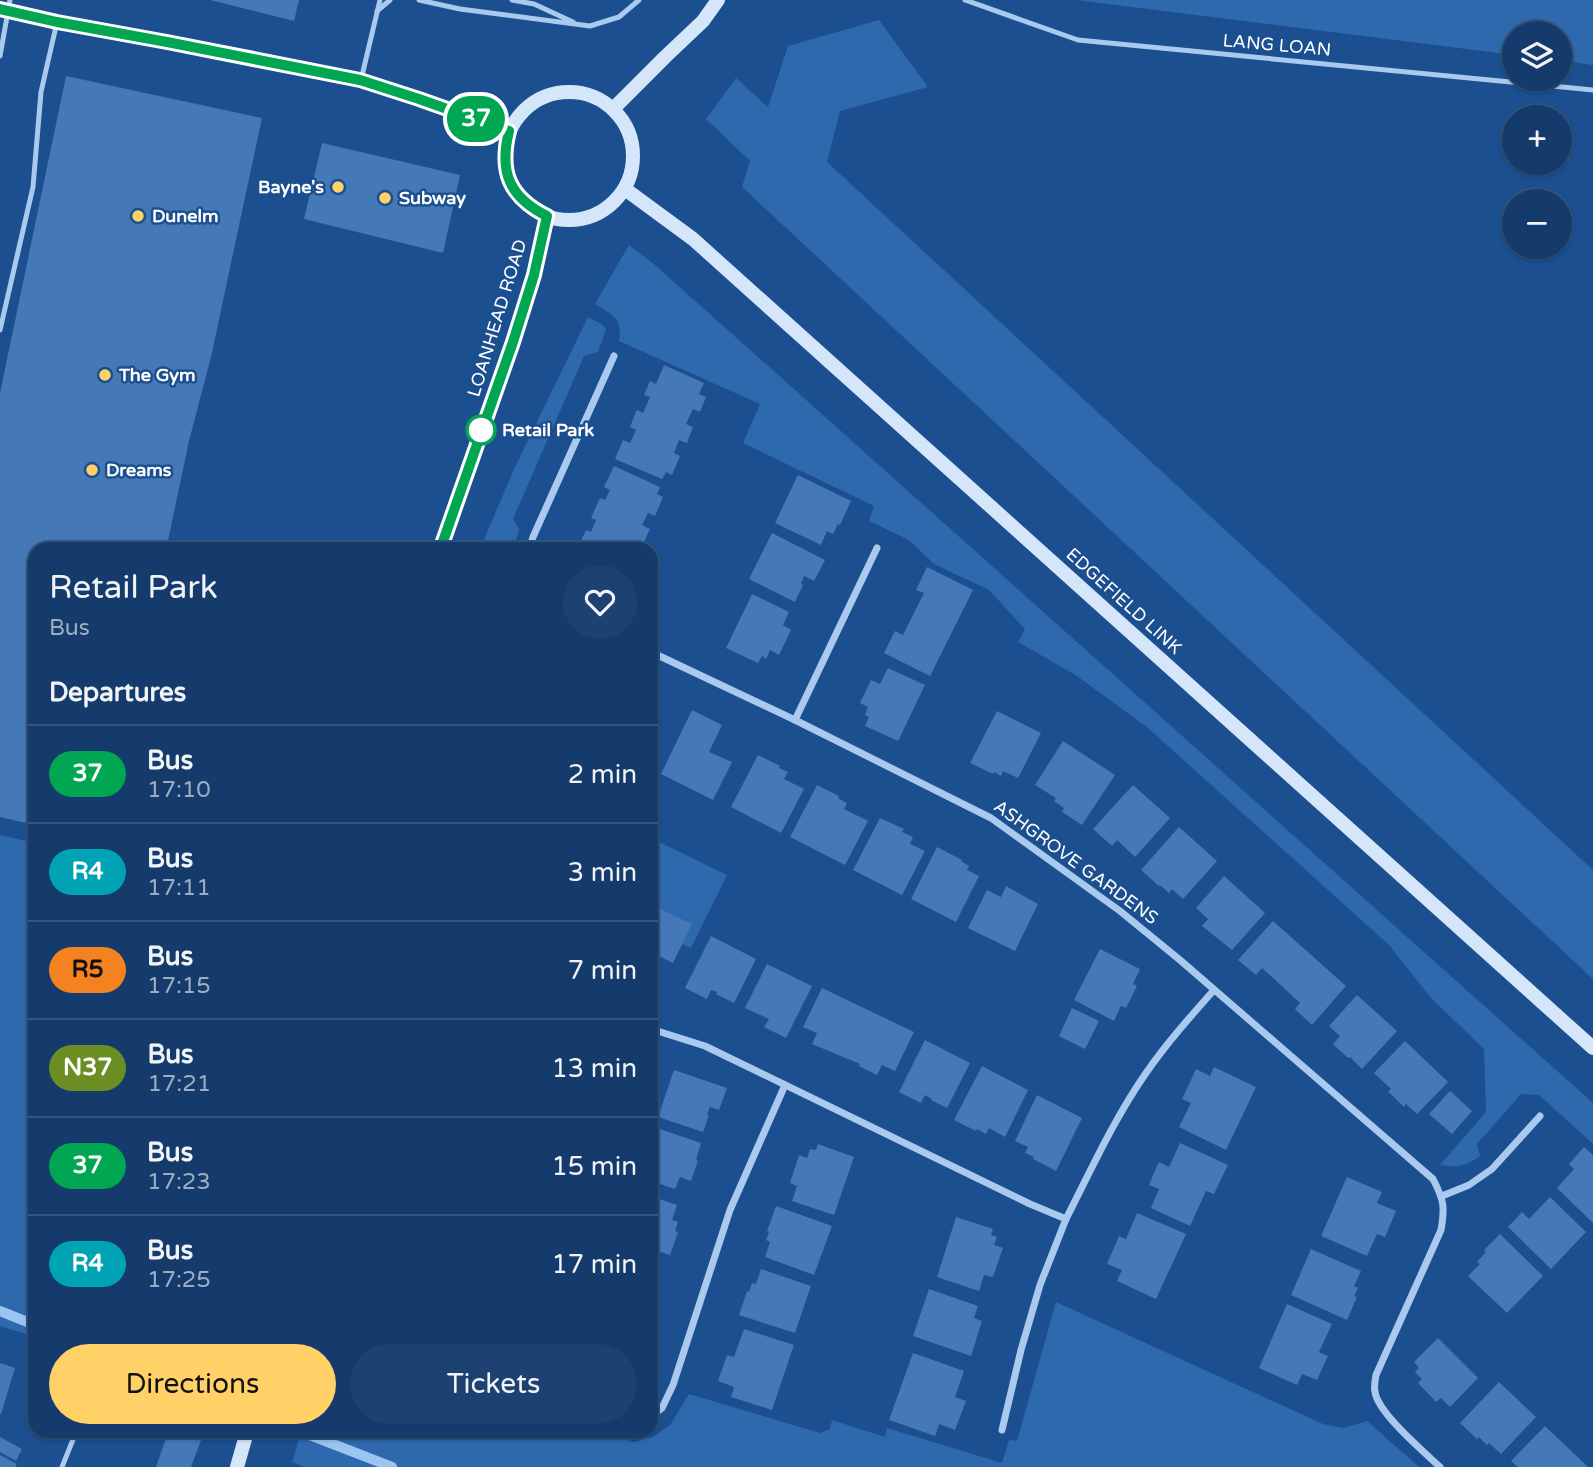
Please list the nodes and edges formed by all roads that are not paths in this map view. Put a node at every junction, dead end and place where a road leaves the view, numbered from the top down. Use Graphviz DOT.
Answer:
graph roads {
  1 [pos="10,0"];
  2 [pos="380,0"];
  3 [pos="390,0"];
  4 [pos="419,0"];
  5 [pos="512,0"];
  6 [pos="639,0"];
  7 [pos="718,0"];
  8 [pos="965,0"];
  9 [pos="4,10"];
  10 [pos="377,10"];
  11 [pos="57,22"];
  12 [pos="579,25"];
  13 [pos="0,56"];
  14 [pos="360,80"];
  15 [pos="1593,90"];
  16 [pos="613,109"];
  17 [pos="509,131"];
  18 [pos="625,189"];
  19 [pos="547,216"];
  20 [pos="0,330"];
  21 [pos="614,356"];
  22 [pos="443,542"];
  23 [pos="531,542"];
  24 [pos="877,548"];
  25 [pos="658,655"];
  26 [pos="795,720"];
  27 [pos="1214,990"];
  28 [pos="658,1031"];
  29 [pos="1593,1048"];
  30 [pos="785,1086"];
  31 [pos="1540,1116"];
  32 [pos="1442,1196"];
  33 [pos="1066,1219"];
  34 [pos="658,1411"];
  35 [pos="1002,1430"];
  36 [pos="74,1438"];
  37 [pos="245,1438"];
  38 [pos="62,1467"];
  39 [pos="237,1467"];
  40 [pos="1440,1467"];
  1 -- 9 [label="lane"];
  2 -- 10 [label="lane"];
  3 -- 10 [label="lane"];
  4 -- 12 [label="lane"];
  5 -- 12 [label="lane"];
  6 -- 12 [label="lane"];
  7 -- 16 [label="street"];
  8 -- 15 [label="lane, LANG LOAN"];
  9 -- 11 [label="street"];
  9 -- 13 [label="lane"];
  10 -- 14 [label="lane"];
  11 -- 14 [label="street"];
  11 -- 20 [label="lane"];
  14 -- 17 [label="street"];
  16 -- 17 [label="street"];
  16 -- 18 [label="street"];
  17 -- 19 [label="street"];
  18 -- 19 [label="street"];
  18 -- 29 [label="street, EDGEFIELD LINK"];
  19 -- 22 [label="street, LOANHEAD ROAD"];
  21 -- 23 [label="street"];
  24 -- 26 [label="street"];
  25 -- 26 [label="street, ASHGROVE GARDENS"];
  26 -- 27 [label="street, ASHGROVE GARDENS"];
  27 -- 32 [label="street, ASHGROVE GARDENS"];
  27 -- 33 [label="street"];
  28 -- 30 [label="street"];
  30 -- 33 [label="street"];
  30 -- 34 [label="street"];
  31 -- 32 [label="street"];
  32 -- 40 [label="street"];
  33 -- 35 [label="street"];
  36 -- 38 [label="lane"];
  37 -- 39 [label="street"];
}
